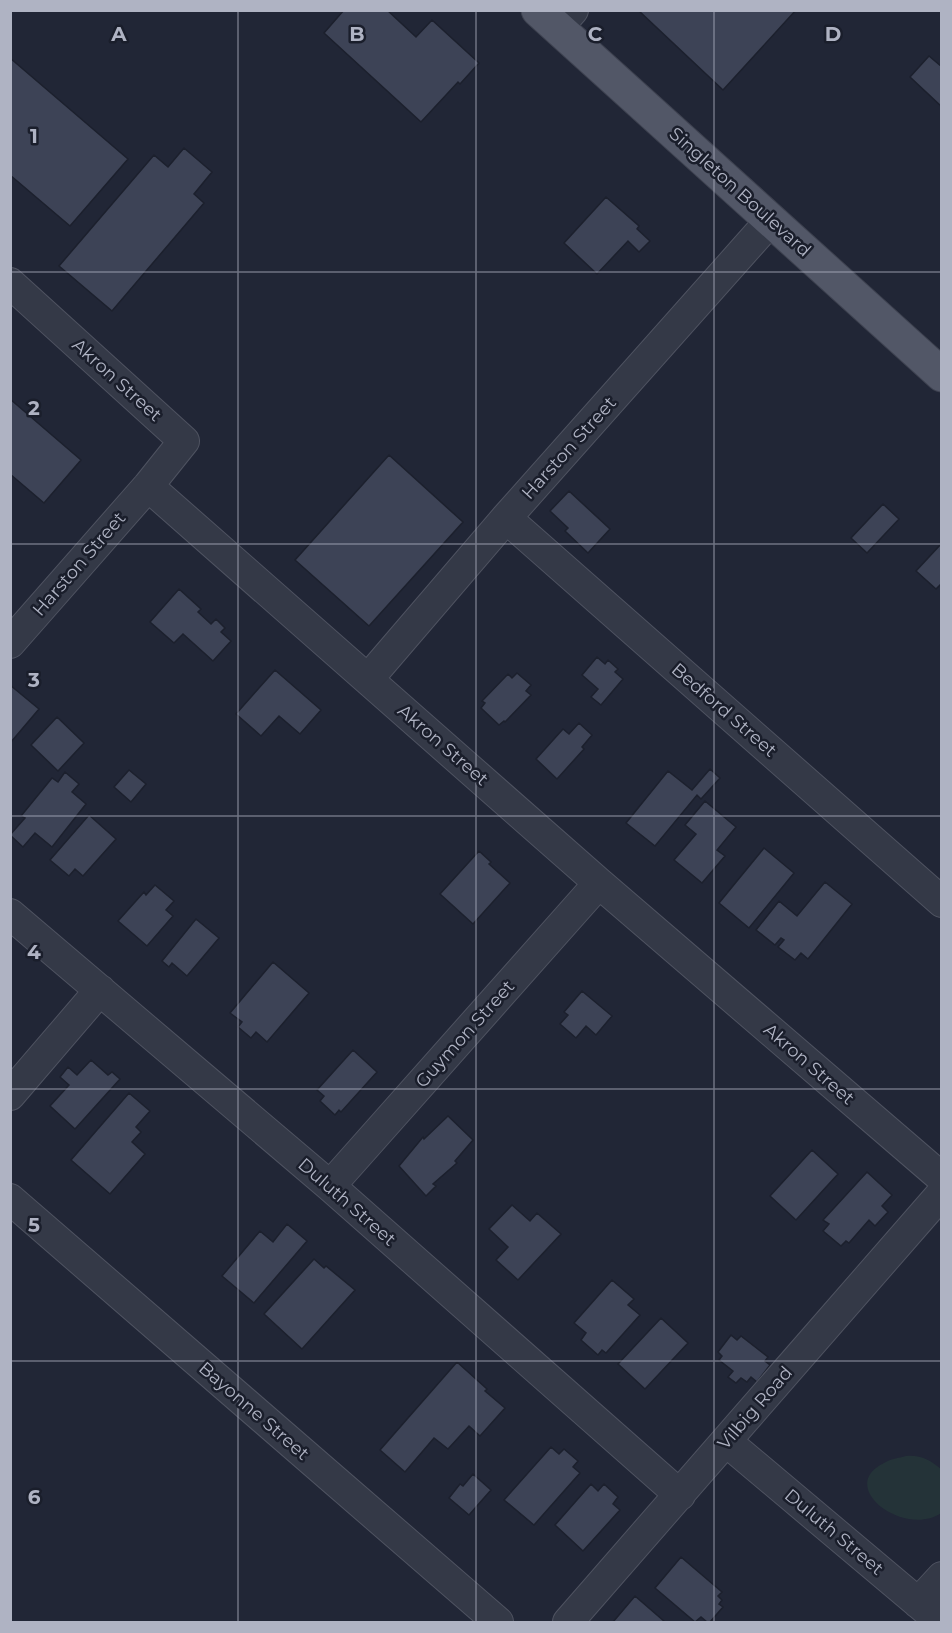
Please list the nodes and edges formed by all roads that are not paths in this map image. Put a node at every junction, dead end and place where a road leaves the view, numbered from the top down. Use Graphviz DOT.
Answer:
graph roads {
  1 [pos="556,16"];
  2 [pos="771,220"];
  3 [pos="19,291"];
  4 [pos="942,375"];
  5 [pos="148,486"];
  6 [pos="506,518"];
  7 [pos="10,643"];
  8 [pos="368,679"];
  9 [pos="599,883"];
  10 [pos="942,902"];
  11 [pos="10,914"];
  12 [pos="100,990"];
  13 [pos="10,1095"];
  14 [pos="942,1178"];
  15 [pos="330,1186"];
  16 [pos="942,1193"];
  17 [pos="10,1199"];
  18 [pos="727,1442"];
  19 [pos="680,1495"];
  20 [pos="942,1576"];
  21 [pos="918,1603"];
  22 [pos="498,1623"];
  23 [pos="568,1623"];
  24 [pos="941,1623"];
  1 -- 2 [label="main road, Singleton Boulevard"];
  2 -- 4 [label="main road, Singleton Boulevard"];
  2 -- 6 [label="street, Harston Street"];
  3 -- 5 [label="street, Akron Street"];
  5 -- 7 [label="street, Harston Street"];
  5 -- 8 [label="street, Akron Street"];
  6 -- 8 [label="street, Harston Street"];
  6 -- 10 [label="street, Bedford Street"];
  8 -- 9 [label="street, Akron Street"];
  9 -- 14 [label="street, Akron Street"];
  9 -- 15 [label="street, Guymon Street"];
  11 -- 12 [label="street, Duluth Street"];
  12 -- 13 [label="street"];
  12 -- 15 [label="street, Duluth Street"];
  15 -- 19 [label="street, Duluth Street"];
  16 -- 18 [label="street, Vilbig Road"];
  17 -- 22 [label="street, Bayonne Street"];
  18 -- 19 [label="street, Vilbig Road"];
  18 -- 21 [label="street, Duluth Street"];
  19 -- 23 [label="street, Vilbig Road"];
  20 -- 21 [label="street"];
  21 -- 24 [label="street, Duluth Street"];
}
